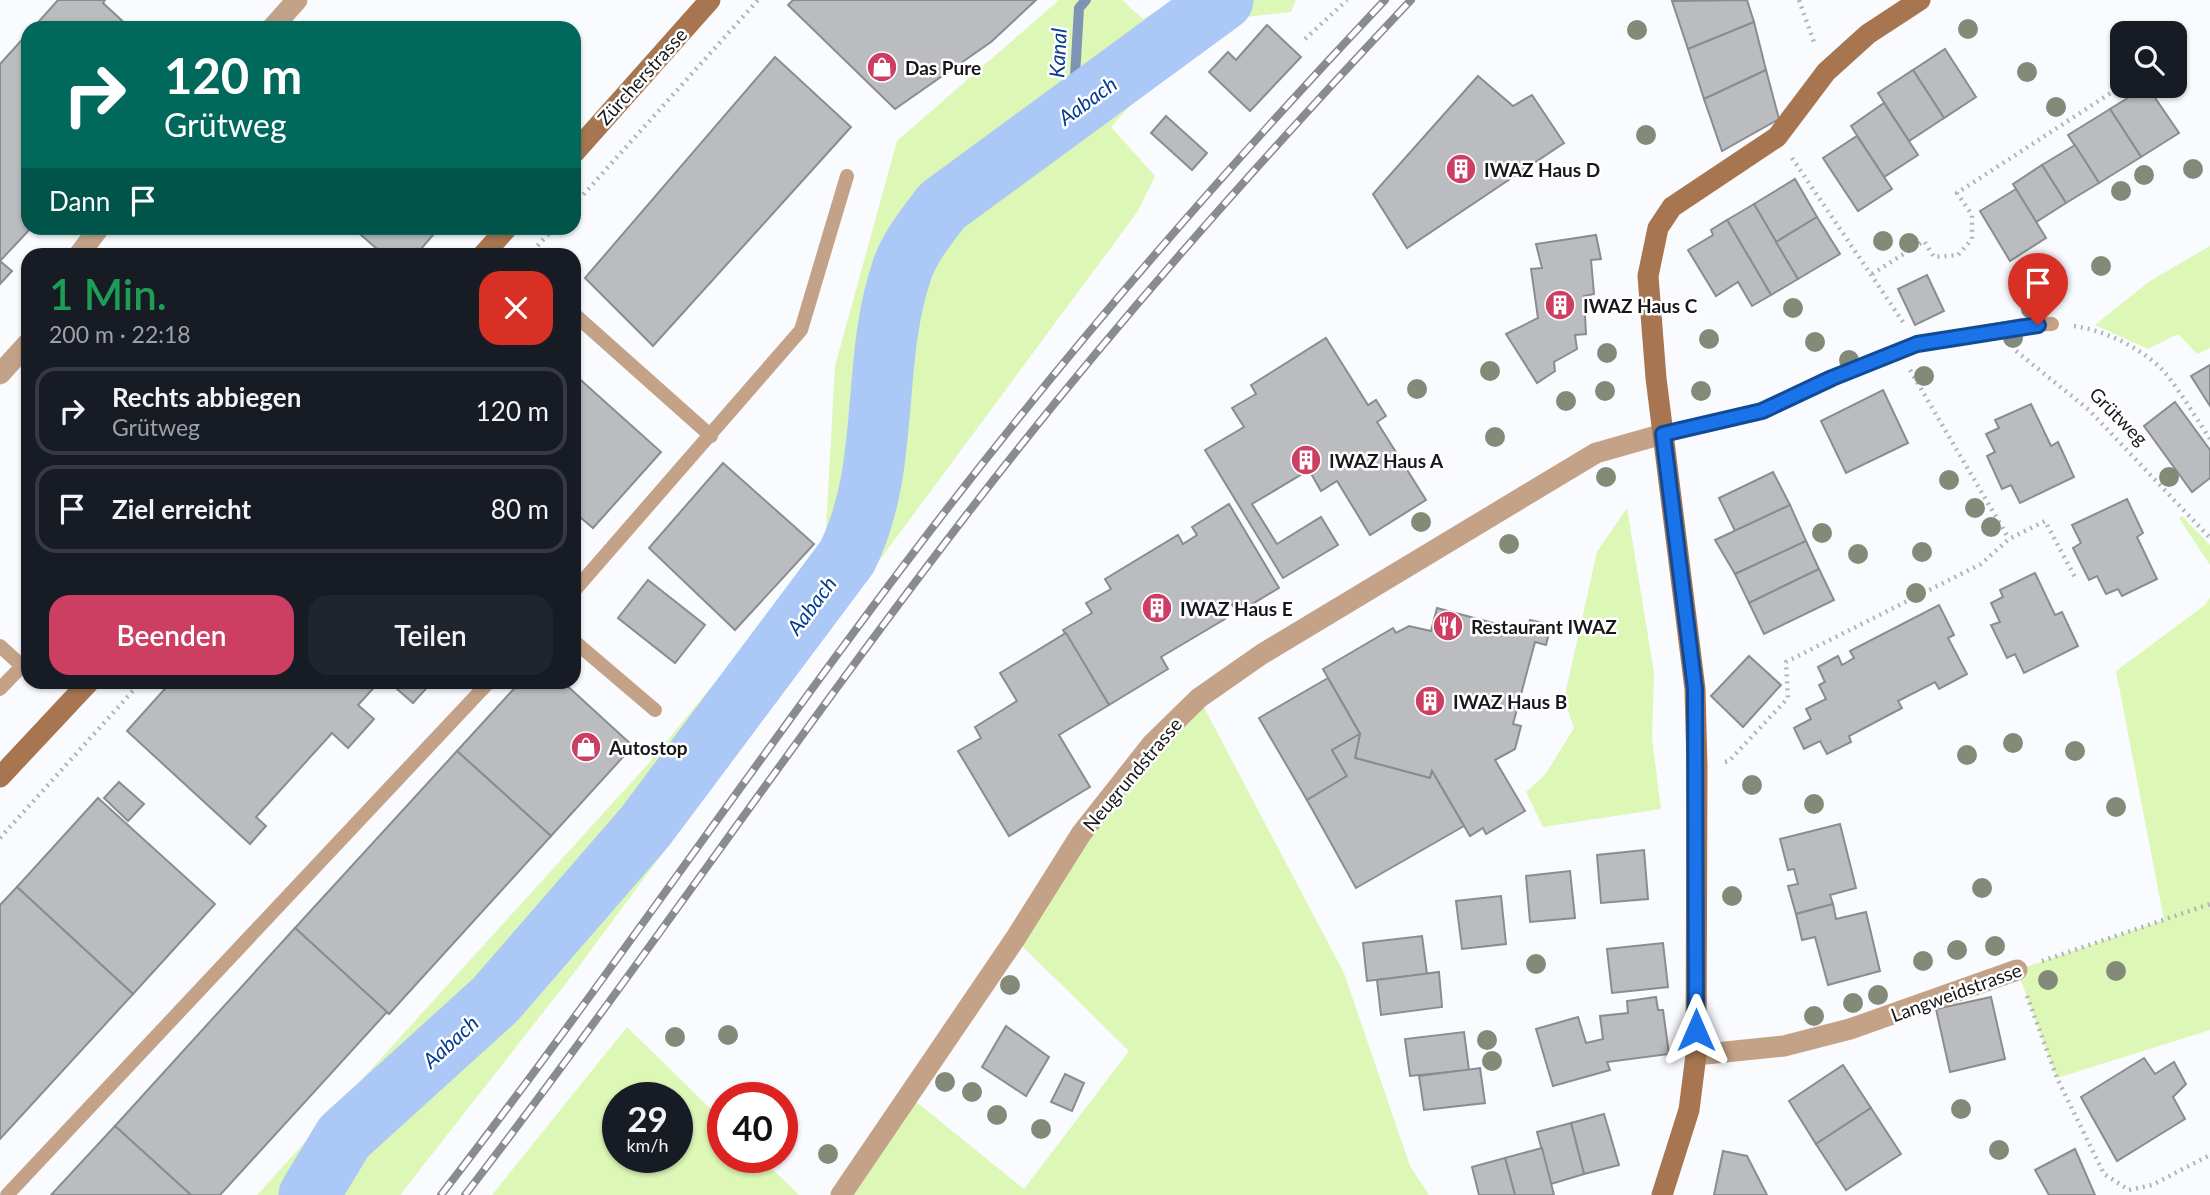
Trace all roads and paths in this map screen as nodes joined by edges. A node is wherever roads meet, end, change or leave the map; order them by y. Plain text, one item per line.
1 (297, 0) edge
2 (710, 0) edge
3 (758, 0) edge
4 (1347, 0) edge
5 (1799, 0) edge
6 (1920, 0) edge
7 (278, 21) edge
8 (1306, 39) dead end
9 (1826, 72) junction
10 (2110, 93) edge
11 (1777, 137) junction
12 (581, 145) edge
13 (847, 176) dead end
14 (581, 197) edge
15 (548, 235) edge
16 (535, 248) edge
17 (1872, 274) junction
18 (581, 320) edge
19 (2052, 324) joint
20 (1991, 330) junction
21 (1917, 344) junction
22 (21, 351) edge
23 (1899, 353) junction
24 (0, 374) edge
25 (1663, 434) junction
26 (711, 436) junction
27 (2210, 439) edge
28 (2009, 538) junction
29 (2210, 538) edge
30 (2076, 579) dead end
31 (581, 584) edge
32 (0, 646) edge
33 (581, 647) edge
34 (21, 665) edge
35 (21, 667) edge
36 (0, 689) edge
37 (82, 689) edge
38 (135, 689) edge
39 (482, 689) edge
40 (655, 710) dead end
41 (1697, 767) junction
42 (0, 777) edge
43 (0, 838) edge
44 (2210, 904) edge
45 (2017, 970) junction
46 (1696, 1055) junction
47 (2210, 1154) edge
48 (7, 1195) edge
49 (841, 1195) edge
50 (1662, 1195) edge

1 - 7 street
2 - 12 street, Zürcherstrasse
3 - 14 path
4 - 8 path
5 - 9 path
6 - 9 street
9 - 11 street
10 - 17 path
11 - 17 path
11 - 25 street
13 - 26 lane
15 - 16 path
17 - 21 path
18 - 26 lane
19 - 20 lane
19 - 27 path
20 - 21 lane
20 - 29 path, Grütweg
21 - 23 lane
22 - 24 street
23 - 25 lane
23 - 28 path
25 - 41 street
25 - 49 street, Neugrundstrasse
26 - 31 lane
28 - 30 path
28 - 41 path
32 - 34 lane
33 - 40 lane
35 - 36 lane
37 - 42 street
38 - 43 path
39 - 48 lane
41 - 46 street
44 - 45 path, Langweidstrasse
45 - 46 street, Langweidstrasse
45 - 47 path
46 - 50 street

